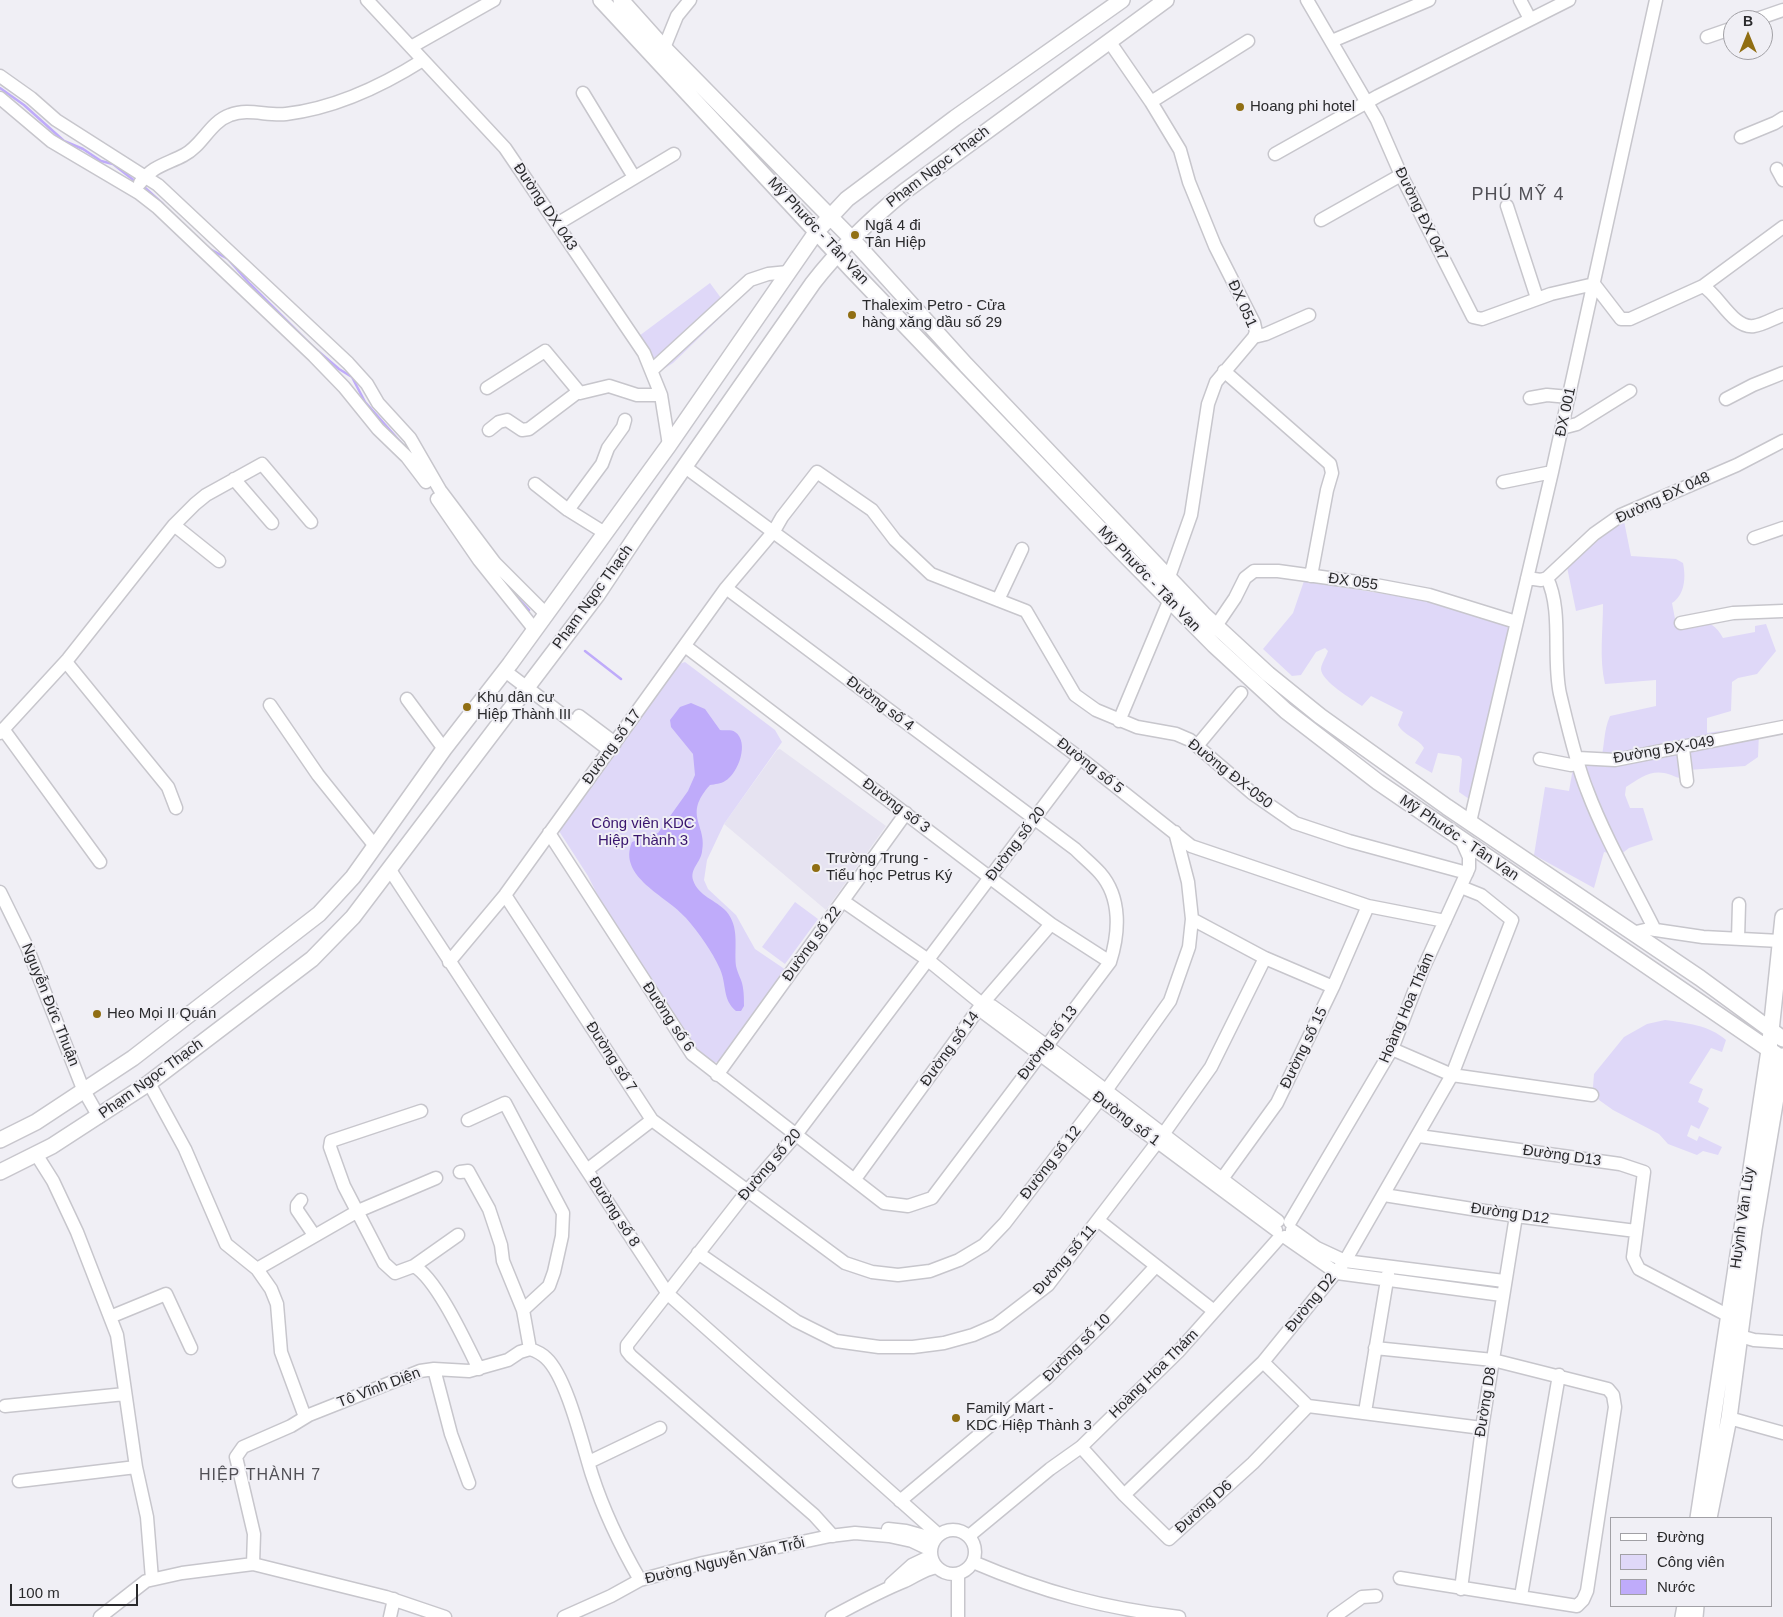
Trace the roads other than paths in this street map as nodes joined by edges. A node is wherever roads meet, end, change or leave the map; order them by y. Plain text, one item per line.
1 (367, 0) edge
2 (494, 0) edge
3 (601, 0) edge
4 (621, 0) edge
5 (690, 0) edge
6 (1122, 0) edge
7 (1166, 0) edge
8 (1307, 0) edge
9 (1430, 0) edge
10 (1520, 0) edge
11 (1569, 0) edge
12 (1656, 0) edge
13 (1530, 19) junction
14 (1723, 31) edge
15 (1707, 37) dead end
16 (1248, 41) dead end
17 (1332, 41) junction
18 (1109, 42) junction
19 (411, 47) junction
20 (664, 48) junction
21 (423, 60) junction
22 (0, 76) edge
23 (583, 93) dead end
24 (0, 98) edge
25 (1151, 102) junction
26 (1367, 102) junction
27 (955, 118) junction
28 (1783, 118) edge
29 (1741, 137) dead end
30 (973, 140) junction
31 (674, 154) dead end
32 (1275, 154) dead end
33 (1401, 175) junction
34 (145, 176) junction
35 (634, 177) junction
36 (135, 191) junction
37 (1507, 206) dead end
38 (829, 218) junction
39 (1321, 220) dead end
40 (557, 224) junction
41 (1783, 227) edge
42 (817, 231) junction
43 (852, 239) junction
44 (837, 254) junction
45 (788, 272) junction
46 (1594, 284) junction
47 (1703, 286) junction
48 (1537, 298) junction
49 (1309, 314) dead end
50 (1783, 315) edge
51 (1254, 337) junction
52 (652, 370) junction
53 (1224, 371) junction
54 (1783, 373) edge
55 (487, 388) dead end
56 (1630, 391) dead end
57 (578, 392) junction
58 (661, 395) junction
59 (1569, 397) junction
60 (1530, 398) dead end
61 (1726, 399) dead end
62 (625, 420) dead end
63 (1562, 428) junction
64 (489, 430) dead end
65 (1783, 441) edge
66 (669, 445) junction
67 (685, 467) junction
68 (816, 472) joint
69 (1552, 472) junction
70 (234, 479) junction
71 (1504, 482) dead end
72 (535, 484) dead end
73 (568, 510) junction
74 (311, 522) dead end
75 (272, 523) dead end
76 (174, 526) junction
77 (1783, 528) edge
78 (774, 531) junction
79 (605, 532) junction
80 (1754, 538) dead end
81 (1022, 548) dead end
82 (219, 561) dead end
83 (1311, 576) junction
84 (1169, 577) junction
85 (1528, 578) junction
86 (1547, 578) junction
87 (726, 588) junction
88 (1170, 599) junction
89 (998, 600) junction
90 (1783, 611) edge
91 (547, 615) junction
92 (1516, 622) junction
93 (1681, 623) dead end
94 (1216, 626) junction
95 (535, 630) junction
96 (685, 646) junction
97 (66, 662) junction
98 (508, 667) junction
99 (530, 684) junction
100 (1241, 693) dead end
101 (407, 698) dead end
102 (270, 705) dead end
103 (1119, 721) junction
104 (1783, 727) edge
105 (1, 732) edge
106 (612, 746) junction
107 (1197, 746) junction
108 (1683, 748) junction
109 (444, 749) junction
110 (1080, 758) junction
111 (1578, 758) junction
112 (1540, 759) dead end
113 (1687, 781) dead end
114 (176, 808) dead end
115 (906, 814) junction
116 (1034, 820) junction
117 (1470, 822) junction
118 (1175, 832) junction
119 (549, 833) junction
120 (1461, 839) junction
121 (375, 846) junction
122 (100, 862) dead end
123 (1498, 865) junction
124 (390, 870) junction
125 (1468, 870) junction
126 (991, 877) junction
127 (1461, 887) junction
128 (0, 892) edge
129 (504, 895) junction
130 (843, 901) junction
131 (1739, 904) dead end
132 (1368, 906) junction
133 (1783, 918) edge
134 (1192, 919) junction
135 (1445, 921) junction
136 (1051, 924) junction
137 (1655, 930) junction
138 (1632, 933) junction
139 (1738, 939) junction
140 (1780, 941) junction
141 (1265, 958) junction
142 (928, 960) junction
143 (450, 962) junction
144 (1110, 962) junction
145 (1333, 987) junction
146 (982, 1004) junction
147 (1777, 1035) edge
148 (1044, 1049) junction
149 (1392, 1049) junction
150 (1769, 1050) junction
151 (1783, 1058) edge
152 (717, 1075) junction
153 (1452, 1075) junction
154 (149, 1083) junction
155 (83, 1089) junction
156 (1103, 1095) junction
157 (1592, 1096) dead end
158 (421, 1110) dead end
159 (100, 1117) junction
160 (468, 1120) dead end
161 (652, 1120) junction
162 (795, 1136) junction
163 (1419, 1136) junction
164 (1160, 1139) junction
165 (0, 1140) edge
166 (36, 1154) junction
167 (587, 1170) junction
168 (0, 1172) edge
169 (460, 1172) dead end
170 (436, 1178) dead end
171 (855, 1179) junction
172 (1222, 1179) junction
173 (748, 1190) junction
174 (1384, 1195) junction
175 (301, 1200) dead end
176 (358, 1211) junction
177 (1516, 1216) junction
178 (1099, 1221) junction
179 (1283, 1230) junction
180 (1636, 1231) junction
181 (458, 1234) dead end
182 (314, 1235) junction
183 (698, 1253) junction
184 (1345, 1261) junction
185 (414, 1266) junction
186 (1156, 1266) junction
187 (257, 1268) junction
188 (1337, 1273) junction
189 (1388, 1274) junction
190 (1504, 1281) junction
191 (1455, 1282) junction
192 (668, 1294) junction
193 (1502, 1295) junction
194 (523, 1310) junction
195 (1214, 1311) junction
196 (1729, 1316) junction
197 (110, 1317) junction
198 (1740, 1336) junction
199 (1783, 1342) edge
200 (191, 1348) dead end
201 (1376, 1348) junction
202 (530, 1349) junction
203 (1493, 1360) junction
204 (1264, 1362) junction
205 (434, 1369) junction
206 (479, 1369) junction
207 (1559, 1375) junction
208 (125, 1394) junction
209 (5, 1406) dead end
210 (1308, 1406) junction
211 (1366, 1412) junction
212 (305, 1417) junction
213 (1729, 1418) junction
214 (660, 1428) dead end
215 (1482, 1428) junction
216 (1783, 1433) edge
217 (1081, 1447) junction
218 (589, 1462) junction
219 (136, 1467) junction
220 (19, 1481) dead end
221 (469, 1483) dead end
222 (1124, 1495) junction
223 (900, 1501) junction
224 (912, 1510) junction
225 (1698, 1517) edge
226 (1709, 1517) edge
227 (897, 1529) junction
228 (863, 1534) junction
229 (833, 1536) junction
230 (969, 1536) junction
231 (906, 1540) junction
232 (935, 1550) junction
233 (974, 1562) junction
234 (253, 1564) junction
235 (912, 1565) junction
236 (958, 1574) junction
237 (1400, 1578) dead end
238 (152, 1579) junction
239 (640, 1580) junction
240 (890, 1586) junction
241 (1461, 1588) junction
242 (1376, 1596) dead end
243 (1521, 1596) junction
244 (394, 1599) junction
245 (102, 1616) edge
246 (390, 1617) edge
247 (445, 1617) edge
248 (566, 1617) edge
249 (832, 1617) edge
250 (958, 1617) edge
251 (1179, 1617) edge
252 (1334, 1617) edge

1 - 19 street, Đường DX 043
2 - 19 street
3 - 42 main road, Mỹ Phước - Tân Vạn
4 - 20 main road, Mỹ Phước - Tân Vạn
5 - 20 street
6 - 27 main road, Phạm Ngọc Thạch
7 - 18 main road, Phạm Ngọc Thạch
8 - 17 street, Đường ĐX 047
9 - 17 street
10 - 13 street
11 - 13 street
12 - 46 street, ĐX 001
13 - 26 street
14 - 15 street
16 - 25 street
17 - 26 street, Đường ĐX 047
18 - 25 street, ĐX 051
18 - 30 main road, Phạm Ngọc Thạch
19 - 21 street, Đường DX 043
20 - 38 main road, Mỹ Phước - Tân Vạn
21 - 34 street
21 - 40 street, Đường DX 043
22 - 34 street
23 - 35 street
24 - 36 street
25 - 51 street, ĐX 051
26 - 32 street
26 - 33 street, Đường ĐX 047
27 - 30 main road
27 - 38 main road, Phạm Ngọc Thạch
28 - 29 street
30 - 43 main road, Phạm Ngọc Thạch
31 - 35 street
33 - 39 street
33 - 48 street, Đường ĐX 047
34 - 36 street
34 - 91 street
35 - 40 street
36 - 95 street
37 - 48 street
38 - 42 main road, Phạm Ngọc Thạch
38 - 43 main road, Mỹ Phước - Tân Vạn
40 - 52 street, Đường DX 043
41 - 47 street
42 - 44 main road, Mỹ Phước - Tân Vạn
42 - 45 main road, Phạm Ngọc Thạch
43 - 44 main road, Phạm Ngọc Thạch
43 - 84 main road, Mỹ Phước - Tân Vạn
44 - 67 main road, Phạm Ngọc Thạch
44 - 88 main road, Mỹ Phước - Tân Vạn
45 - 52 street
45 - 66 main road, Phạm Ngọc Thạch
46 - 47 street
46 - 48 street, Đường ĐX 047
46 - 59 street, ĐX 001
47 - 50 street
49 - 51 street
51 - 53 street, ĐX 051
52 - 58 street, Đường DX 043
53 - 83 street
53 - 84 street, ĐX 051
54 - 61 street
55 - 57 street
56 - 63 street
57 - 58 street
57 - 64 street
58 - 66 street, Đường DX 043
59 - 60 street
59 - 63 street, ĐX 001
62 - 73 street
63 - 69 street, ĐX 001
65 - 86 street, Đường ĐX 048
66 - 79 main road, Phạm Ngọc Thạch
67 - 78 street, Đường số 5
67 - 99 main road, Phạm Ngọc Thạch
68 - 78 street, Đường số 17
68 - 89 street, Đường ĐX-050
69 - 71 street
69 - 85 street, ĐX 001
70 - 74 street
70 - 75 street
70 - 76 street
72 - 73 street
73 - 79 street
76 - 82 street
76 - 97 street
77 - 80 street
78 - 87 street, Đường số 17
78 - 110 street, Đường số 5
79 - 91 main road, Phạm Ngọc Thạch
81 - 89 street
83 - 92 street, ĐX 055
83 - 94 street, ĐX 055
84 - 94 main road, Mỹ Phước - Tân Vạn
85 - 86 street
85 - 92 street, ĐX 001
86 - 111 street
87 - 96 street, Đường số 17
87 - 116 street, Đường số 4
88 - 103 street
88 - 120 main road, Mỹ Phước - Tân Vạn
89 - 103 street, Đường ĐX-050
90 - 93 street
91 - 95 main road, Phạm Ngọc Thạch
92 - 117 street, ĐX 001
94 - 117 main road, Mỹ Phước - Tân Vạn
95 - 98 main road, Phạm Ngọc Thạch
96 - 106 street, Đường số 17
96 - 115 street, Đường số 3
97 - 105 street
97 - 114 street
98 - 99 street
98 - 109 main road, Phạm Ngọc Thạch
99 - 106 street
99 - 124 main road, Phạm Ngọc Thạch
100 - 107 street
101 - 109 street
102 - 121 street
103 - 107 street, Đường ĐX-050
104 - 108 street, Đường ĐX-049
105 - 122 street
106 - 119 street, Đường số 17
107 - 125 street, Đường ĐX-050
108 - 111 street, Đường ĐX-049
108 - 113 street
109 - 121 main road, Phạm Ngọc Thạch
110 - 116 street, Đường số 20
110 - 118 street, Đường số 5
111 - 112 street, Đường ĐX-049
111 - 137 street
115 - 126 street, Đường số 3
115 - 130 street, Đường số 22
116 - 126 street, Đường số 20
116 - 144 street, Đường số 13
117 - 138 main road, Mỹ Phước - Tân Vạn
118 - 132 street, Đường số 5
118 - 134 street, Đường số 12
119 - 129 street, Đường số 17
119 - 152 street, Đường số 6
120 - 123 main road, Mỹ Phước - Tân Vạn
120 - 125 street
121 - 155 main road, Phạm Ngọc Thạch
123 - 125 street
123 - 150 main road, Mỹ Phước - Tân Vạn
124 - 143 street, Đường số 8
124 - 154 main road, Phạm Ngọc Thạch
125 - 127 street, Hoàng Hoa Thám
126 - 136 street, Đường số 3
126 - 142 street, Đường số 20
127 - 135 street, Hoàng Hoa Thám
127 - 153 street, Đường D2
128 - 155 street, Nguyễn Đức Thuận
129 - 143 street, Đường số 17
129 - 161 street, Đường số 7
130 - 142 street, Đường số 1
130 - 152 street, Đường số 22
131 - 139 street
132 - 135 street, Đường số 5
132 - 145 street, Đường số 15
133 - 140 main road, Huỳnh Văn Lũy
134 - 141 street
134 - 156 street, Đường số 12
135 - 149 street, Hoàng Hoa Thám
136 - 144 street, Đường số 3
136 - 146 street, Đường số 14
137 - 138 street
137 - 139 street
138 - 147 main road, Mỹ Phước - Tân Vạn
139 - 140 street
140 - 147 main road, Huỳnh Văn Lũy
141 - 145 street
141 - 164 street, Đường số 11
142 - 146 street, Đường số 1
142 - 162 street, Đường số 20
143 - 167 street, Đường số 8
144 - 148 street, Đường số 13
145 - 172 street, Đường số 15
146 - 148 street, Đường số 1
146 - 171 street, Đường số 14
147 - 150 main road, Huỳnh Văn Lũy
148 - 156 street, Đường số 1
148 - 171 street, Đường số 13
149 - 153 street
149 - 179 street, Hoàng Hoa Thám
150 - 151 main road, Mỹ Phước - Tân Vạn
150 - 196 main road, Huỳnh Văn Lũy
151 - 198 main road, Huỳnh Văn Lũy
152 - 162 street, Đường số 6
153 - 157 street
153 - 163 street, Đường D2
154 - 159 main road, Phạm Ngọc Thạch
154 - 187 street
155 - 159 street, Nguyễn Đức Thuận
155 - 165 main road, Phạm Ngọc Thạch
156 - 164 street, Đường số 1
156 - 173 street, Đường số 12
158 - 176 street
159 - 166 main road, Phạm Ngọc Thạch
160 - 194 street
161 - 167 street
161 - 173 street, Đường số 7
162 - 171 street, Đường số 6
162 - 173 street, Đường số 20
163 - 174 street, Đường D2
163 - 180 street, Đường D13
164 - 172 street, Đường số 1
164 - 178 street, Đường số 11
164 - 179 street, Đường số 1
166 - 168 main road, Phạm Ngọc Thạch
166 - 197 street
167 - 192 street, Đường số 8
169 - 194 street
170 - 176 street
172 - 179 street, Đường số 1
173 - 183 street, Đường số 20
174 - 177 street, Đường D12
174 - 184 street, Đường D2
175 - 182 street
176 - 182 street
176 - 185 street
177 - 180 street, Đường D12
177 - 190 street, Đường D8
178 - 183 street, Đường số 11
178 - 186 street
179 - 184 street
179 - 188 street
179 - 195 street, Hoàng Hoa Thám
180 - 196 street
181 - 185 street
182 - 187 street
183 - 192 street, Đường số 20
184 - 188 street, Đường D2
184 - 189 street
185 - 206 street
186 - 195 street
186 - 223 street, Đường số 10
187 - 212 street
188 - 189 street
188 - 204 street, Đường D2
189 - 191 street
189 - 201 street
190 - 191 street
190 - 193 street, Đường D8
191 - 193 street
192 - 223 street, Đường số 8
192 - 229 street, Đường số 20
193 - 203 street, Đường D8
194 - 202 street
195 - 217 street, Hoàng Hoa Thám
196 - 225 main road, Huỳnh Văn Lũy
197 - 200 street
197 - 208 street
198 - 199 street
198 - 213 main road, Huỳnh Văn Lũy
201 - 203 street
201 - 211 street
202 - 206 street, Tô Vĩnh Diện
202 - 218 street
203 - 207 street
203 - 215 street, Đường D8
204 - 210 street
204 - 222 street, Đường D2
205 - 206 street, Tô Vĩnh Diện
205 - 212 street, Tô Vĩnh Diện
205 - 221 street
207 - 243 street
207 - 243 street
208 - 209 street
208 - 219 street
210 - 211 street
210 - 222 street, Đường D6
211 - 215 street
212 - 234 street, Tô Vĩnh Diện
213 - 216 street
213 - 226 main road, Huỳnh Văn Lũy
214 - 218 street
215 - 241 street, Đường D8
217 - 222 street, Đường D6
217 - 230 street, Hoàng Hoa Thám
218 - 239 street
219 - 220 street
219 - 238 street
223 - 224 street, Đường số 8
224 - 227 street
224 - 232 street, Đường số 8
227 - 228 street, Đường Nguyễn Văn Trỗi
227 - 232 street, Đường Nguyễn Văn Trỗi
228 - 229 street, Đường Nguyễn Văn Trỗi
228 - 231 street, Đường Nguyễn Văn Trỗi
229 - 239 street, Đường Nguyễn Văn Trỗi
230 - 232 street
230 - 233 street
231 - 232 street, Đường Nguyễn Văn Trỗi
231 - 235 street
232 - 235 street
232 - 236 street
232 - 240 street
233 - 236 street
233 - 251 street
234 - 238 street
234 - 244 street
235 - 240 street
236 - 250 street
237 - 241 street
238 - 245 street
239 - 248 street, Đường Nguyễn Văn Trỗi
240 - 249 street
241 - 243 street
242 - 252 street
244 - 246 street
244 - 247 street

